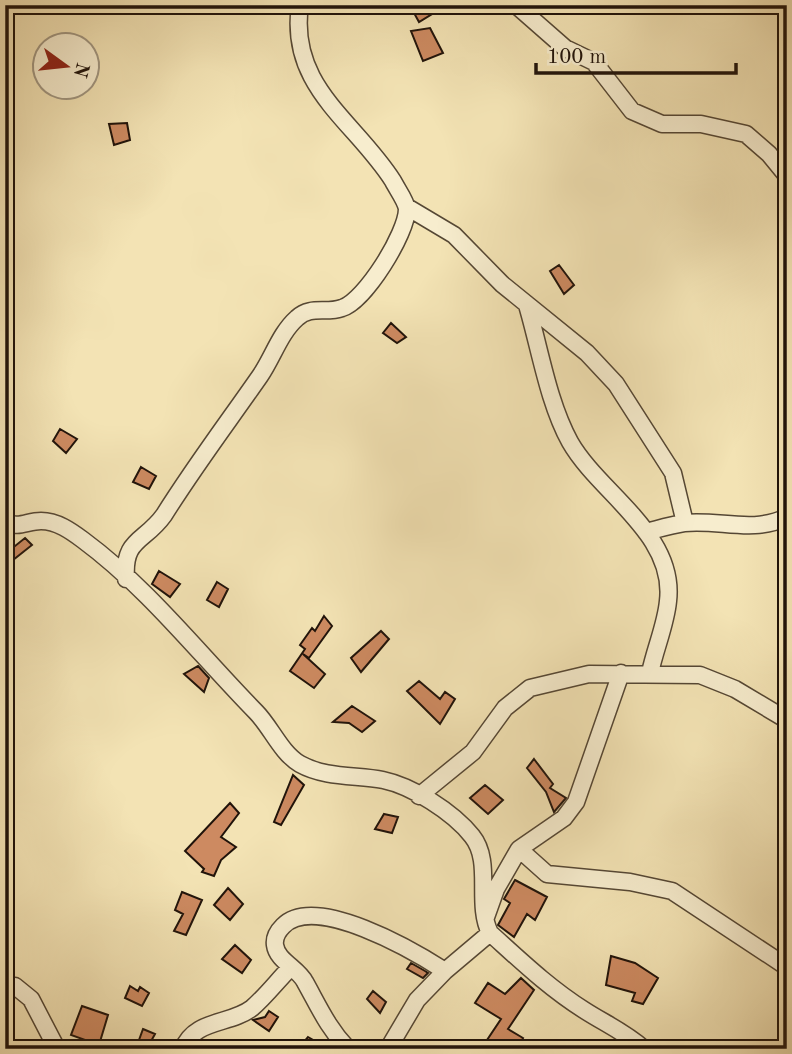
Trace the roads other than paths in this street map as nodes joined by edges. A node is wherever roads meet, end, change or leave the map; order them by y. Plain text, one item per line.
1 (300, 5) edge
2 (516, 5) edge
3 (787, 176) edge
4 (407, 207) junction
5 (527, 305) junction
6 (787, 517) edge
7 (5, 522) edge
8 (685, 523) junction
9 (646, 532) junction
10 (126, 579) junction
11 (621, 673) junction
12 (650, 673) junction
13 (787, 720) edge
14 (419, 796) junction
15 (519, 849) junction
16 (488, 927) junction
17 (291, 967) junction
18 (787, 967) edge
19 (445, 971) junction
20 (5, 987) edge
21 (57, 1049) edge
22 (183, 1049) edge
23 (348, 1049) edge
24 (388, 1049) edge
25 (643, 1049) edge

1 - 4 street
2 - 3 street
4 - 5 street
4 - 10 street
5 - 8 street
5 - 9 street
6 - 8 street
7 - 10 street
8 - 9 street
9 - 12 street
10 - 14 street
11 - 12 street
11 - 14 street
11 - 15 street
12 - 13 street
14 - 16 street
15 - 16 street
15 - 18 street
16 - 19 street
16 - 25 street
17 - 19 street
17 - 22 street
17 - 23 street
19 - 24 street
20 - 21 street

